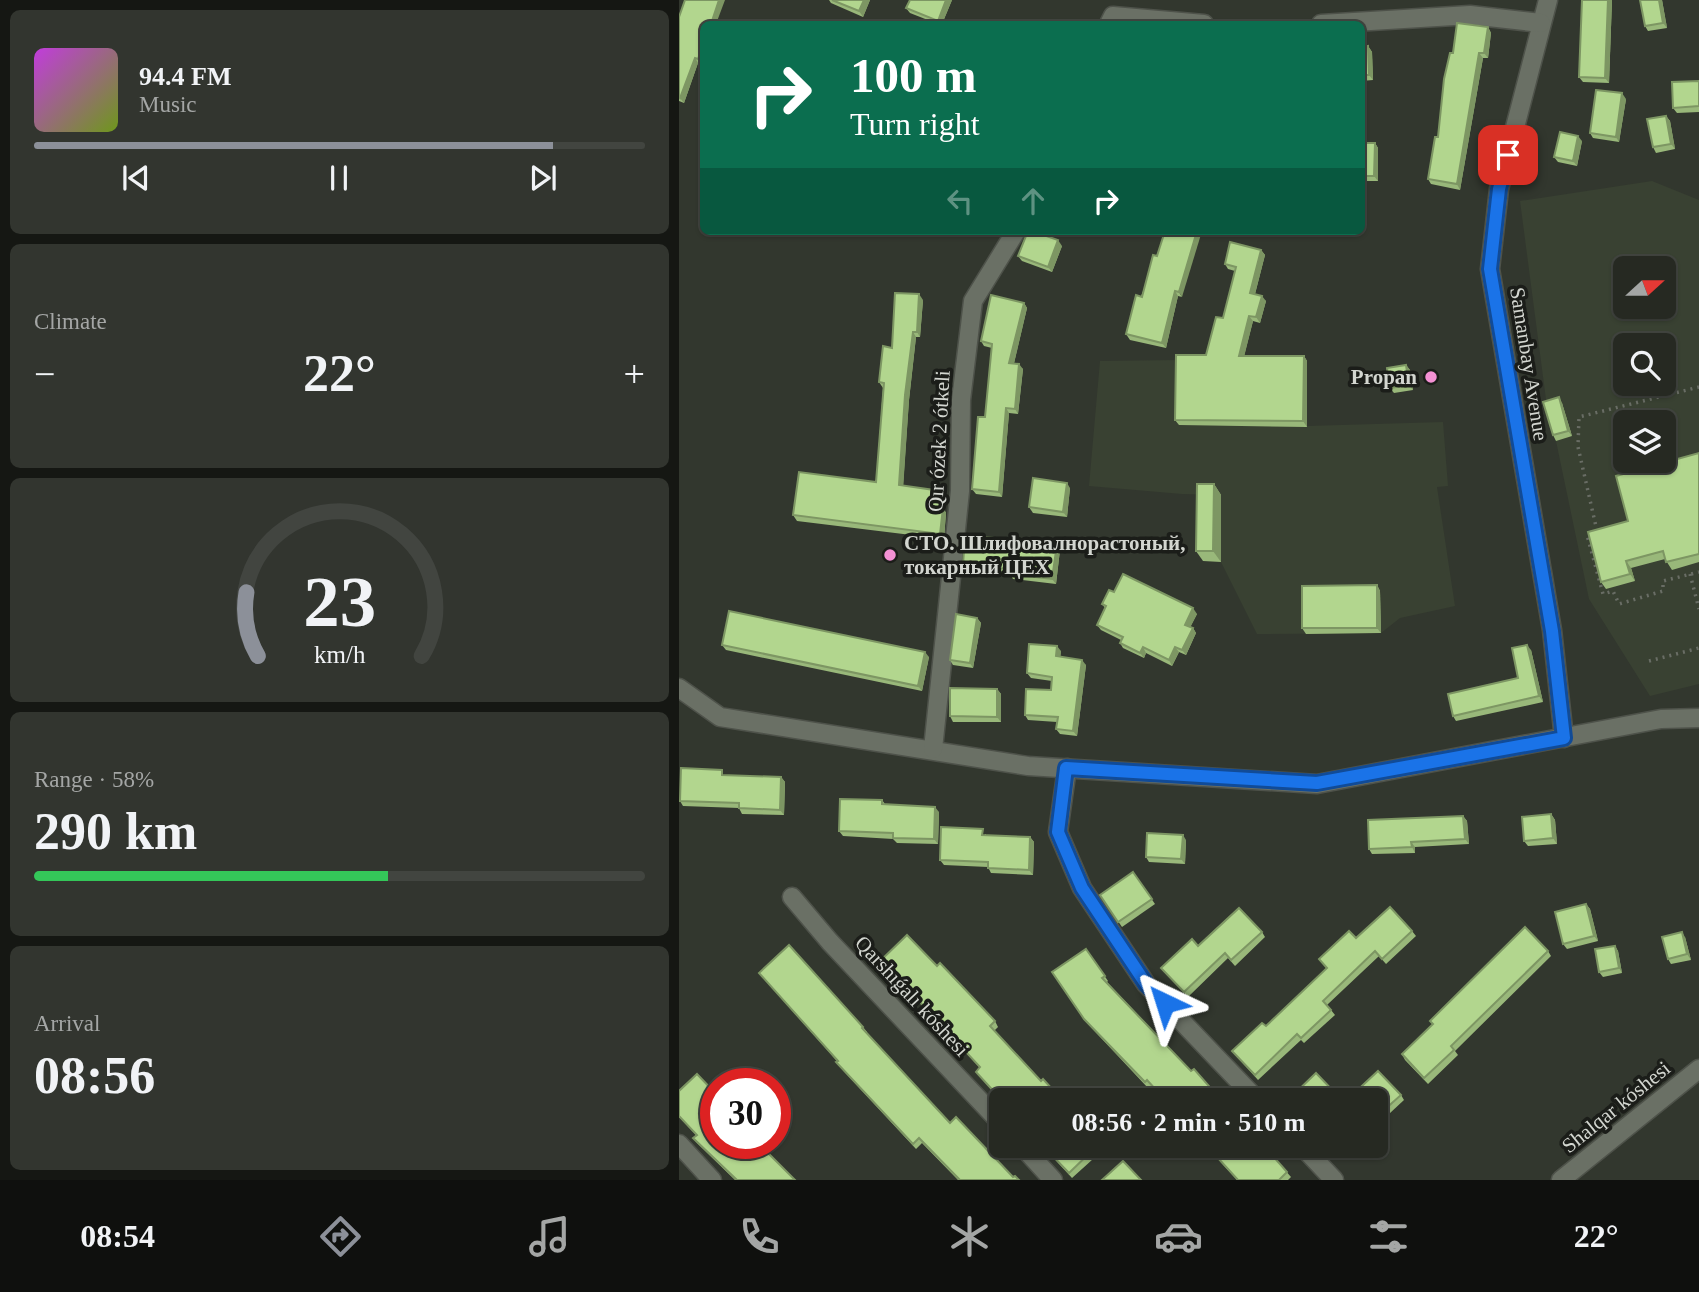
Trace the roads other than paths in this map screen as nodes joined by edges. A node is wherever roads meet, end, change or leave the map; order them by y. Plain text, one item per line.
1 (1548, 0) edge
2 (1111, 20) edge
3 (1134, 21) edge
4 (1365, 21) edge
5 (1541, 23) junction
6 (1014, 235) edge
7 (679, 688) edge
8 (1699, 718) edge
9 (1564, 738) junction
10 (933, 749) junction
11 (1066, 768) junction
12 (793, 897) dead end
13 (1699, 1069) edge
14 (1246, 1088) edge
15 (989, 1110) edge
16 (679, 1144) edge
17 (1033, 1158) edge
18 (1313, 1158) edge
19 (712, 1180) edge
20 (1053, 1180) edge
21 (1334, 1180) edge
22 (1561, 1180) edge

1 - 5 street, Samanbay Avenue
2 - 3 street
4 - 5 street
5 - 9 street, Samanbay Avenue
6 - 10 street, Qır ózek 2 ótkeli
7 - 10 street
8 - 9 street
9 - 11 street
10 - 11 street
11 - 14 street
12 - 15 street, Qarshıǵalı kóshesi
13 - 22 street, Shalqar kóshesi
16 - 19 street
17 - 20 street
18 - 21 street

